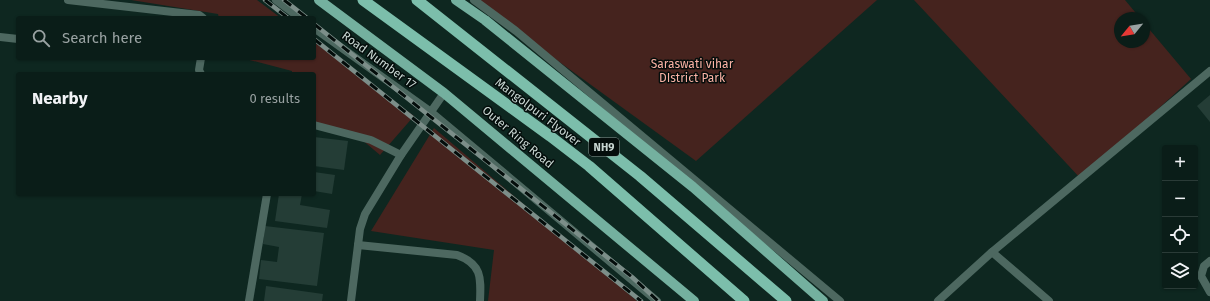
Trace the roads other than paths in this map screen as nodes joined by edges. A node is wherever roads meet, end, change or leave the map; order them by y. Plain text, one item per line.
1 (68, 0) edge
2 (276, 0) edge
3 (319, 0) edge
4 (363, 0) edge
5 (417, 0) edge
6 (456, 0) edge
7 (474, 0) edge
8 (200, 16) edge
9 (297, 16) edge
10 (316, 29) edge
11 (0, 37) edge
12 (16, 40) edge
13 (201, 60) edge
14 (1210, 71) edge
15 (200, 72) edge
16 (444, 93) junction
17 (430, 112) junction
18 (316, 126) edge
19 (401, 155) junction
20 (267, 196) edge
21 (358, 246) junction
22 (992, 252) junction
23 (1210, 262) edge
24 (1210, 292) edge
25 (945, 295) junction
26 (249, 301) edge
27 (351, 301) edge
28 (480, 301) edge
29 (657, 301) edge
30 (694, 301) edge
31 (744, 301) edge
32 (786, 301) edge
33 (823, 301) edge
34 (840, 301) edge
35 (938, 301) edge
36 (952, 301) edge
37 (1049, 301) edge

1 - 8 street
2 - 9 street
3 - 16 main road, Outer Ring Road
4 - 31 highway, Mangolpuri Flyover
5 - 32 highway, Mangolpuri Flyover / NH9
6 - 33 main road
7 - 34 street
10 - 17 street, Road Number 17
11 - 12 street
13 - 15 street
14 - 22 street
16 - 17 street
16 - 30 main road, Outer Ring Road
17 - 19 street
17 - 29 street, Road Number 17
18 - 19 street
19 - 21 street
20 - 26 street
21 - 27 street
21 - 28 street
22 - 25 street
22 - 37 street
23 - 24 street
25 - 35 street
25 - 36 street

